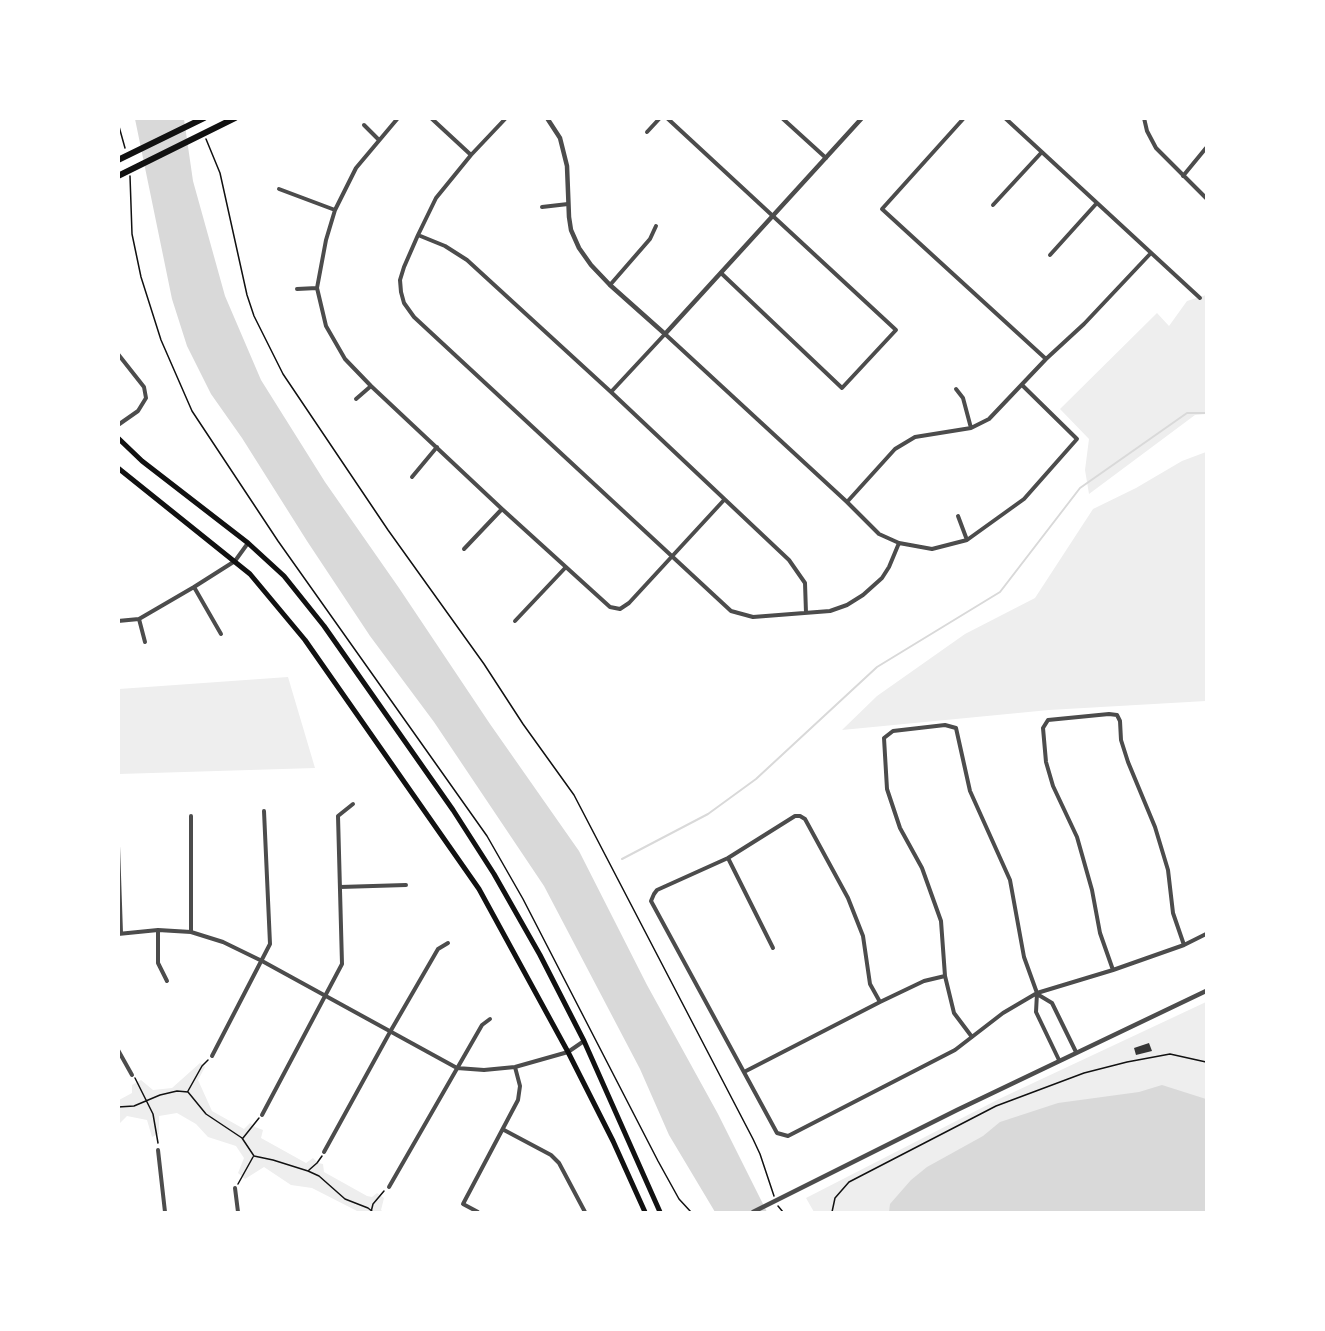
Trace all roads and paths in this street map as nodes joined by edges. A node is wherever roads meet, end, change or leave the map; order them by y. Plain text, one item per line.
1 (204, 118) edge
2 (235, 118) edge
3 (398, 118) edge
4 (431, 118) edge
5 (506, 118) edge
6 (548, 118) edge
7 (660, 118) edge
8 (667, 118) edge
9 (782, 118) edge
10 (862, 118) edge
11 (964, 118) edge
12 (1005, 118) edge
13 (1144, 118) edge
14 (364, 125) dead end
15 (647, 132) dead end
16 (205, 135) dead end
17 (379, 140) junction
18 (1206, 148) edge
19 (1041, 153) junction
20 (471, 155) junction
21 (826, 158) junction
22 (119, 160) edge
23 (121, 175) edge
24 (1183, 176) junction
25 (279, 189) dead end
26 (1206, 198) edge
27 (568, 204) junction
28 (1096, 204) junction
29 (993, 205) dead end
30 (542, 207) dead end
31 (334, 210) junction
32 (130, 213) dead end
33 (773, 216) junction
34 (656, 226) dead end
35 (418, 235) junction
36 (1150, 254) junction
37 (1050, 255) dead end
38 (721, 273) junction
39 (610, 285) junction
40 (317, 288) junction
41 (297, 289) dead end
42 (1200, 298) dead end
43 (665, 334) junction
44 (118, 354) edge
45 (1046, 359) junction
46 (1022, 385) junction
47 (371, 386) junction
48 (956, 389) dead end
49 (611, 392) junction
50 (356, 399) dead end
51 (118, 425) edge
52 (971, 428) junction
53 (118, 438) edge
54 (437, 447) junction
55 (118, 468) edge
56 (412, 477) dead end
57 (724, 500) junction
58 (847, 502) junction
59 (502, 509) junction
60 (958, 516) dead end
61 (967, 540) junction
62 (248, 543) junction
63 (899, 543) junction
64 (464, 549) dead end
65 (671, 556) junction
66 (235, 561) junction
67 (566, 567) junction
68 (194, 587) junction
69 (806, 613) junction
70 (139, 619) junction
71 (118, 621) edge
72 (515, 621) dead end
73 (221, 634) dead end
74 (145, 642) dead end
75 (353, 804) dead end
76 (264, 811) dead end
77 (191, 816) dead end
78 (118, 846) edge
79 (728, 858) junction
80 (406, 885) dead end
81 (340, 887) junction
82 (158, 930) junction
83 (191, 932) junction
84 (120, 934) edge
85 (1206, 934) edge
86 (448, 943) dead end
87 (1184, 945) junction
88 (773, 948) dead end
89 (262, 961) junction
90 (1113, 970) junction
91 (945, 976) junction
92 (167, 981) dead end
93 (1206, 991) edge
94 (1037, 993) junction
95 (326, 997) junction
96 (880, 1002) junction
97 (489, 1019) dead end
98 (390, 1032) junction
99 (972, 1037) junction
100 (584, 1041) junction
101 (118, 1050) edge
102 (568, 1052) junction
103 (1076, 1052) junction
104 (212, 1056) joint
105 (1059, 1060) junction
106 (1206, 1062) edge
107 (515, 1067) junction
108 (457, 1068) junction
109 (744, 1072) junction
110 (132, 1075) joint
111 (188, 1092) junction
112 (147, 1100) junction
113 (118, 1107) edge
114 (262, 1115) joint
115 (504, 1130) junction
116 (243, 1138) junction
117 (158, 1150) joint
118 (324, 1152) joint
119 (254, 1156) junction
120 (308, 1171) junction
121 (389, 1187) joint
122 (235, 1188) joint
123 (165, 1212) edge
124 (238, 1212) edge
125 (372, 1212) edge
126 (478, 1212) edge
127 (585, 1212) edge
128 (645, 1212) edge
129 (660, 1212) edge
130 (691, 1212) edge
131 (753, 1212) edge
132 (783, 1212) edge
133 (832, 1212) edge

1 - 22 main road
2 - 23 main road
3 - 17 street
4 - 20 street
5 - 20 street
6 - 27 street
7 - 15 street
8 - 33 street
9 - 21 street
10 - 21 street
11 - 45 street
12 - 19 street
13 - 24 street
14 - 17 street
16 - 132 path
17 - 31 street
18 - 24 street
19 - 28 street
19 - 29 street
20 - 35 street
21 - 33 street
24 - 26 street
25 - 31 street
27 - 30 street
27 - 39 street
28 - 36 street
28 - 37 street
31 - 40 street
32 - 130 path
33 - 38 street
33 - 38 street
34 - 39 street
35 - 49 street
35 - 65 street
36 - 42 street
36 - 45 street
38 - 43 street
39 - 43 street
40 - 41 street
40 - 47 street
43 - 49 street
43 - 58 street
44 - 51 street
45 - 46 street
46 - 52 street
46 - 61 street
47 - 50 street
47 - 54 street
48 - 52 street
49 - 57 street
52 - 58 street
53 - 62 main road
54 - 56 street
54 - 59 street
55 - 66 main road
57 - 65 street
57 - 69 street
58 - 63 street
59 - 64 street
59 - 67 street
60 - 61 street
61 - 63 street
62 - 66 street
62 - 100 main road
63 - 69 street
65 - 67 street
65 - 69 street
66 - 68 street
66 - 102 main road
67 - 72 street
68 - 70 street
68 - 73 street
70 - 71 street
70 - 74 street
75 - 81 street
76 - 89 street
77 - 83 street
78 - 84 street
79 - 88 street
79 - 96 street
79 - 109 street
80 - 81 street
81 - 95 street
82 - 83 street
82 - 84 street
82 - 92 street
83 - 89 street
85 - 87 street
86 - 98 street
87 - 90 street
87 - 90 street
89 - 95 street
89 - 104 street
90 - 94 street
91 - 94 street
91 - 96 street
91 - 99 street
93 - 103 street
94 - 99 street
94 - 103 street
94 - 105 street
95 - 98 street
95 - 114 street
96 - 109 street
97 - 108 street
98 - 108 street
98 - 118 street
99 - 109 street
100 - 102 street
100 - 129 main road
101 - 110 street
102 - 107 street
102 - 128 main road
103 - 105 street
104 - 111 path
105 - 131 street
106 - 133 path
107 - 108 street
107 - 115 street
108 - 121 street
110 - 112 path
111 - 112 path
111 - 116 path
112 - 113 path
112 - 117 path
114 - 116 path
115 - 126 street
115 - 127 street
116 - 119 path
117 - 123 street
118 - 120 path
119 - 120 path
119 - 122 path
120 - 125 path
121 - 125 path
122 - 124 street

